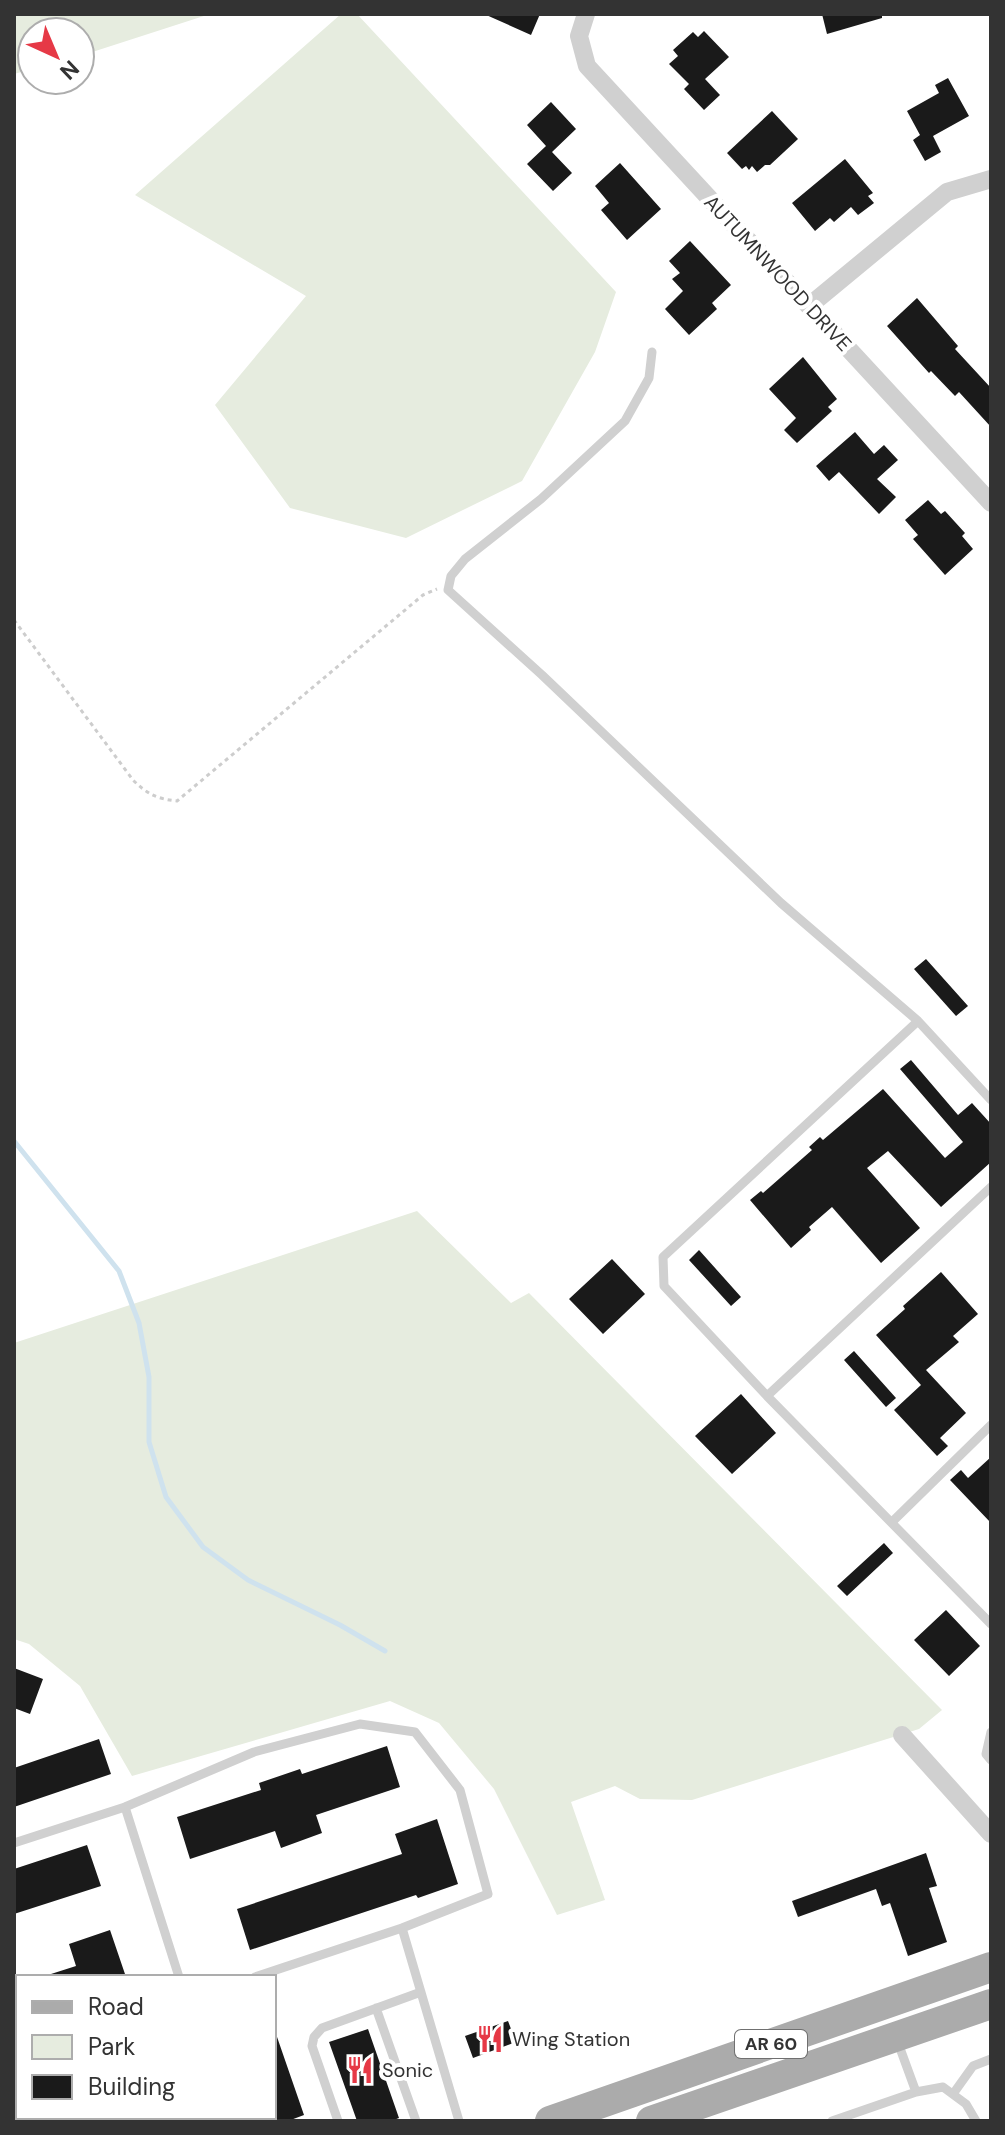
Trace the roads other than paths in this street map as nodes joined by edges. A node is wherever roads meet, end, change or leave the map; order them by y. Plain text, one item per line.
1 (586, 14) edge
2 (991, 179) edge
3 (809, 306) junction
4 (652, 352) dead end
5 (991, 503) edge
6 (918, 1021) junction
7 (991, 1100) edge
8 (991, 1187) edge
9 (767, 1396) junction
10 (991, 1425) edge
11 (892, 1522) junction
12 (991, 1624) edge
13 (991, 1732) edge
14 (902, 1735) dead end
15 (991, 1760) edge
16 (125, 1807) junction
17 (991, 1834) edge
18 (14, 1843) edge
19 (402, 1928) junction
20 (991, 1967) edge
21 (178, 1975) edge
22 (261, 1975) edge
23 (421, 1992) junction
24 (991, 2004) edge
25 (376, 2008) junction
26 (896, 2037) junction
27 (991, 2059) edge
28 (916, 2092) junction
29 (953, 2094) junction
30 (338, 2121) edge
31 (416, 2121) edge
32 (459, 2121) edge
33 (550, 2121) edge
34 (651, 2121) edge
35 (832, 2121) edge
36 (976, 2121) edge

1 - 3 street, AUTUMNWOOD DRIVE
2 - 3 street
3 - 5 street, AUTUMNWOOD DRIVE
4 - 6 lane
6 - 7 lane
6 - 9 lane
8 - 9 lane
9 - 11 lane
10 - 11 lane
11 - 12 lane
13 - 15 lane
14 - 17 street
16 - 18 lane
16 - 19 lane
16 - 21 lane
19 - 22 lane
19 - 23 lane
20 - 33 main road, AR 60
23 - 25 lane
23 - 32 lane
24 - 26 main road, AR 60
25 - 30 lane
25 - 31 lane
26 - 28 lane
26 - 34 main road, AR 60
27 - 29 lane
28 - 29 lane
28 - 35 lane
29 - 36 lane

